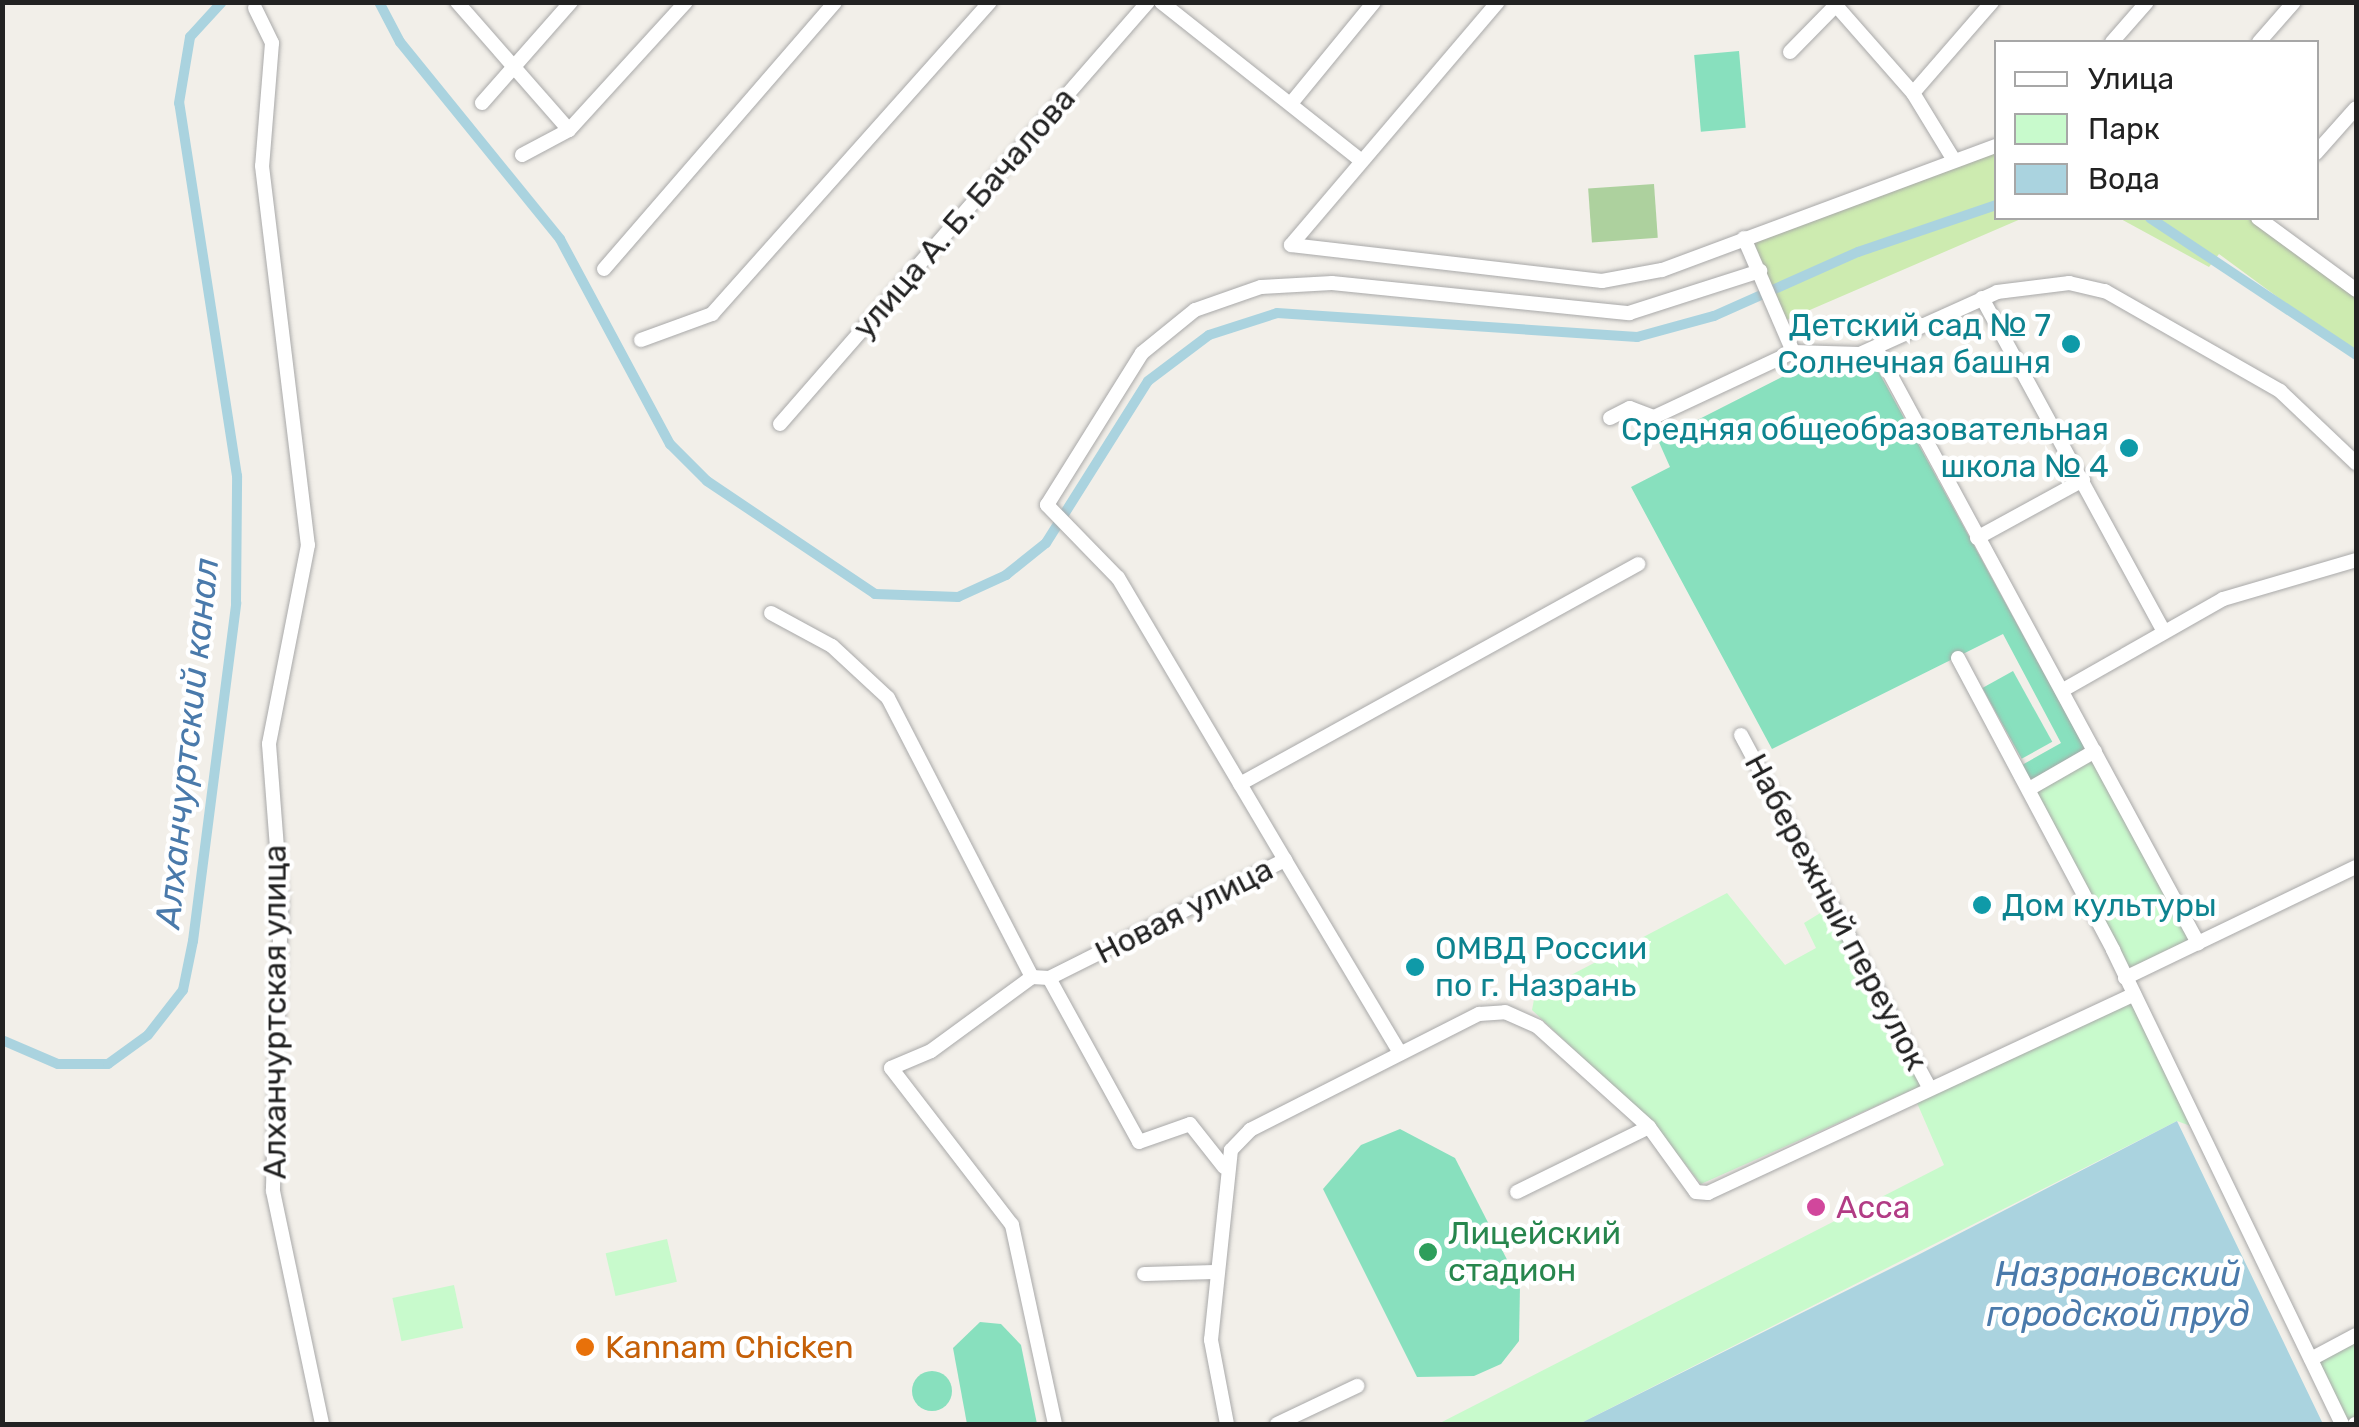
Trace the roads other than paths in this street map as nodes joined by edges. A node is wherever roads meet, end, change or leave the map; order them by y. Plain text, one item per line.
1 (457, 2) edge
2 (572, 2) edge
3 (686, 2) edge
4 (834, 2) edge
5 (1148, 2) edge
6 (1161, 2) edge
7 (1374, 2) edge
8 (1498, 2) edge
9 (1992, 2) edge
10 (2147, 2) edge
11 (2294, 2) edge
12 (987, 4) edge
13 (1836, 4) edge
14 (255, 8) dead end
15 (2114, 40) edge
16 (2261, 40) edge
17 (1790, 52) dead end
18 (512, 69) junction
19 (1913, 93) junction
20 (1293, 102) junction
21 (482, 104) dead end
22 (2356, 108) edge
23 (570, 130) junction
24 (1994, 146) edge
25 (2319, 150) edge
26 (522, 155) dead end
27 (1952, 157) junction
28 (1360, 160) junction
29 (2262, 220) edge
30 (1744, 238) junction
31 (604, 268) dead end
32 (1763, 277) junction
33 (2356, 288) edge
34 (1982, 298) junction
35 (641, 340) dead end
36 (1876, 348) junction
37 (1793, 352) junction
38 (1610, 418) dead end
39 (780, 424) dead end
40 (2356, 463) edge
41 (2083, 480) junction
42 (1977, 538) junction
43 (2356, 560) edge
44 (1638, 564) dead end
45 (771, 613) dead end
46 (2164, 632) junction
47 (1958, 658) dead end
48 (2064, 690) junction
49 (1741, 736) dead end
50 (2095, 751) junction
51 (1240, 784) junction
52 (2029, 789) junction
53 (1285, 860) junction
54 (2356, 867) edge
55 (2198, 943) junction
56 (1032, 977) junction
57 (1049, 978) junction
58 (2126, 978) junction
59 (2134, 994) junction
60 (1400, 1053) junction
61 (1930, 1089) junction
62 (1648, 1127) junction
63 (1224, 1167) junction
64 (1517, 1192) dead end
65 (1216, 1272) junction
66 (1144, 1274) dead end
67 (2356, 1335) edge
68 (2311, 1358) junction
69 (1358, 1386) dead end
70 (322, 1424) edge
71 (1055, 1424) edge
72 (1227, 1424) edge
73 (1276, 1424) edge
74 (2342, 1424) edge

1 - 18 street
2 - 18 street
3 - 23 street
4 - 31 street
5 - 39 street, улица А. Б. Бачалова
6 - 20 street
7 - 20 street
8 - 28 street
9 - 19 street
10 - 15 street
11 - 16 street
12 - 35 street
13 - 17 street
13 - 19 street
14 - 70 street, Алханчуртская улица
18 - 21 street
18 - 23 street
19 - 27 street
20 - 28 street
22 - 25 street
23 - 26 street
24 - 27 street
27 - 30 street
28 - 30 street
29 - 33 street
30 - 32 street
32 - 37 street
32 - 51 street
34 - 36 street
34 - 40 street
34 - 41 street
36 - 37 street
36 - 42 street
37 - 38 street
41 - 42 street
41 - 46 street
42 - 48 street
43 - 46 street
44 - 51 street
45 - 56 street
46 - 48 street
47 - 52 street
48 - 50 street
49 - 61 street, Набережный переулок
50 - 52 street
50 - 55 street
51 - 53 street
52 - 58 street
53 - 57 street, Новая улица
53 - 60 street, Новая улица
54 - 55 street
55 - 58 street
56 - 57 street, Новая улица
56 - 71 street
57 - 63 street
58 - 59 street
59 - 61 street
59 - 68 street
60 - 62 street
60 - 63 street
61 - 62 street
62 - 64 street
63 - 65 street
65 - 66 street
65 - 72 street
67 - 68 street
68 - 74 street
69 - 73 street

